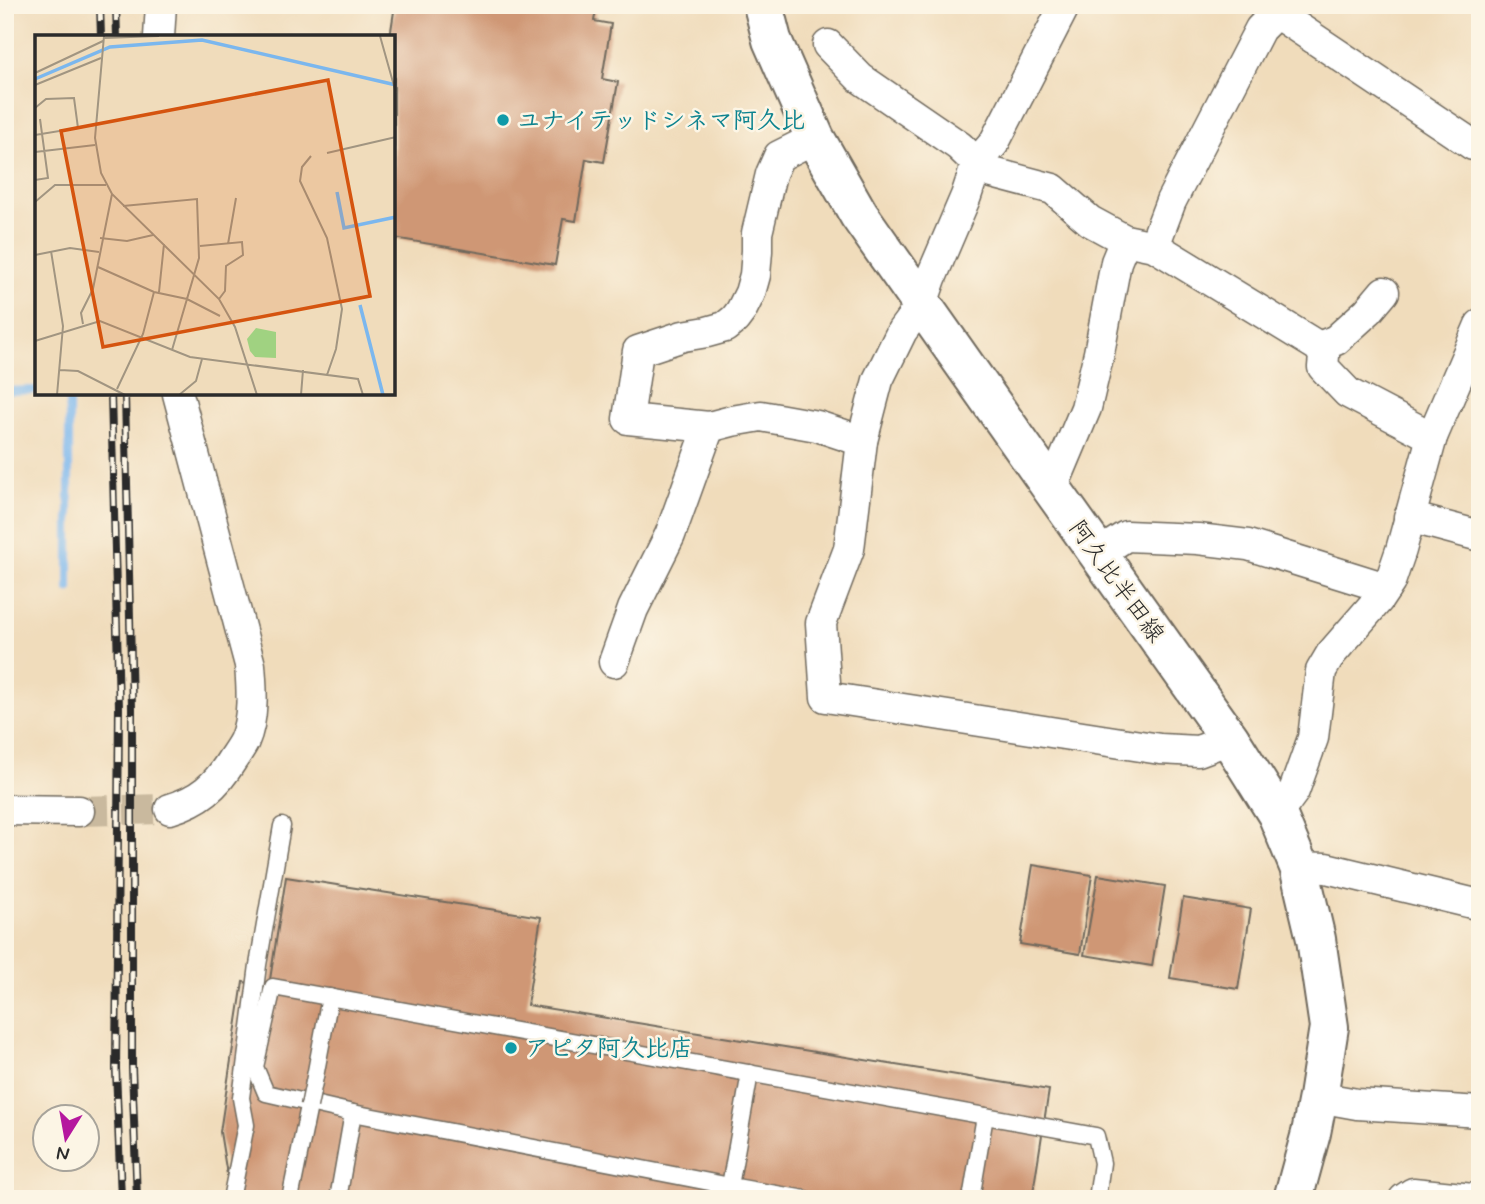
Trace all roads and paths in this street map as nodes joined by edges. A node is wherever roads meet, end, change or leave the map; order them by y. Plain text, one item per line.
1 (161, 5) edge
2 (763, 5) edge
3 (1065, 5) edge
4 (1275, 8) edge
5 (159, 35) edge
6 (828, 45) dead end
7 (815, 138) junction
8 (1480, 146) edge
9 (976, 163) junction
10 (1125, 240) junction
11 (1154, 246) junction
12 (1384, 292) dead end
13 (922, 304) junction
14 (1478, 332) edge
15 (1320, 347) junction
16 (179, 396) edge
17 (709, 427) junction
18 (1432, 437) junction
19 (862, 442) junction
20 (1052, 489) junction
21 (1409, 517) junction
22 (1480, 536) edge
23 (1098, 554) junction
24 (1386, 588) junction
25 (614, 662) dead end
26 (1230, 738) junction
27 (170, 808) tunnel mouth
28 (5, 810) edge
29 (79, 811) tunnel mouth
30 (1277, 814) junction
31 (282, 826) dead end
32 (1299, 867) junction
33 (1480, 905) edge
34 (330, 997) junction
35 (750, 1073) junction
36 (1318, 1097) junction
37 (1480, 1112) edge
38 (353, 1113) junction
39 (985, 1116) junction
40 (728, 1192) edge
41 (231, 1199) edge
42 (290, 1199) edge
43 (338, 1199) edge
44 (805, 1199) edge
45 (971, 1199) edge
46 (1097, 1199) edge
47 (1293, 1199) edge
48 (1404, 1199) edge
49 (1473, 1199) edge

1 - 5 street
2 - 7 main road, 阿久比半田線
3 - 9 street
4 - 8 street
4 - 11 street
6 - 9 street
7 - 13 main road, 阿久比半田線
7 - 17 street
9 - 10 street
9 - 13 street
10 - 11 street
10 - 20 street
11 - 15 street
12 - 15 street
13 - 19 street
13 - 20 main road, 阿久比半田線
14 - 18 street
15 - 18 street
16 - 27 street
17 - 19 street
17 - 25 street
18 - 21 street
19 - 26 street
20 - 23 main road, 阿久比半田線
21 - 22 street
21 - 24 street
23 - 24 street
23 - 26 main road, 阿久比半田線
24 - 30 street
26 - 30 main road, 阿久比半田線
28 - 29 street
30 - 32 main road, 阿久比半田線
31 - 41 lane
32 - 33 street
32 - 36 main road, 阿久比半田線
34 - 35 lane
34 - 38 lane
34 - 42 lane, bridge
35 - 39 lane
35 - 40 lane
36 - 37 street
36 - 47 main road, 阿久比半田線
38 - 40 lane
38 - 43 lane
39 - 45 lane
39 - 46 lane
40 - 44 lane
48 - 49 street

